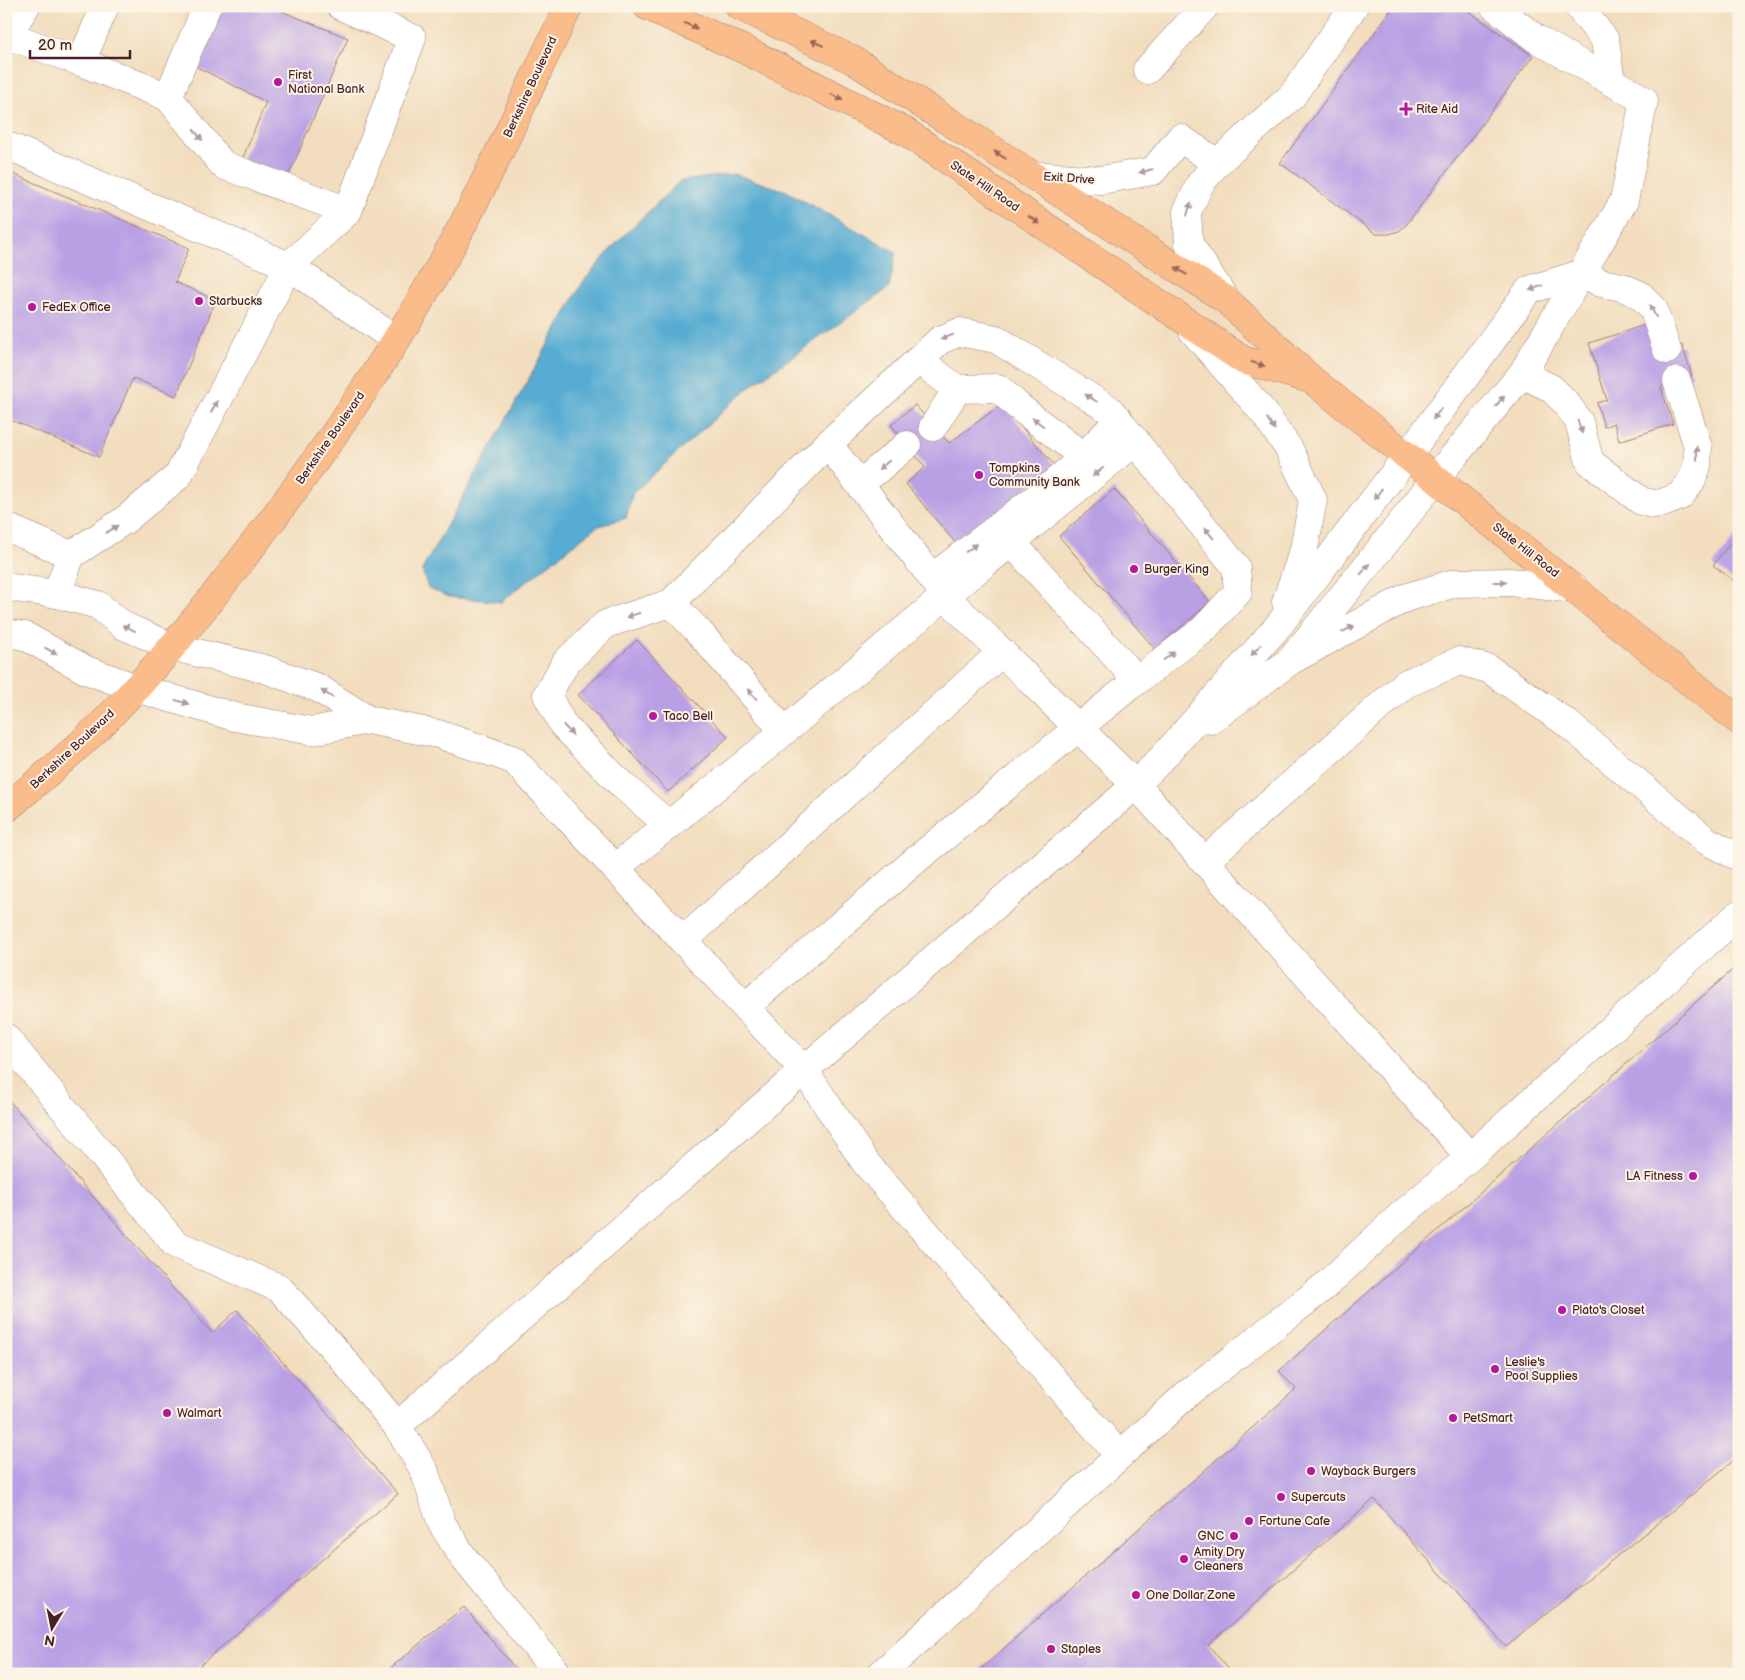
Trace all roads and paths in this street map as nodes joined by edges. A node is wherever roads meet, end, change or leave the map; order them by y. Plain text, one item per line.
1 (8, 6) edge
2 (26, 6) edge
3 (105, 6) edge
4 (207, 6) edge
5 (341, 6) edge
6 (569, 6) edge
7 (646, 6) edge
8 (738, 6) edge
9 (1205, 6) edge
10 (1354, 6) edge
11 (1494, 6) edge
12 (1578, 6) edge
13 (7, 36) edge
14 (82, 62) junction
15 (1147, 70) dead end
16 (1611, 82) junction
17 (168, 97) junction
18 (6, 145) edge
19 (1217, 163) junction
20 (1032, 175) junction
21 (348, 211) junction
22 (289, 266) junction
23 (1583, 273) junction
24 (1224, 299) junction
25 (1184, 320) junction
26 (396, 340) junction
27 (1667, 350) dead end
28 (919, 360) junction
29 (1522, 374) junction
30 (1312, 380) junction
31 (1678, 381) dead end
32 (957, 388) junction
33 (1119, 420) junction
34 (934, 427) dead end
35 (1136, 442) junction
36 (828, 444) junction
37 (907, 445) dead end
38 (1407, 456) junction
39 (1078, 462) junction
40 (1435, 478) junction
41 (860, 484) junction
42 (6, 528) edge
43 (1011, 542) junction
44 (71, 555) junction
45 (6, 586) edge
46 (939, 586) junction
47 (1575, 589) junction
48 (57, 594) junction
49 (671, 603) junction
50 (1279, 625) junction
51 (6, 633) edge
52 (173, 647) junction
53 (1002, 652) junction
54 (1290, 661) junction
55 (1131, 685) junction
56 (136, 688) junction
57 (368, 720) junction
58 (1739, 721) edge
59 (1079, 728) junction
60 (784, 731) junction
61 (1166, 754) junction
62 (1136, 785) junction
63 (6, 810) edge
64 (669, 825) junction
65 (1739, 857) edge
66 (1205, 861) junction
67 (615, 868) junction
68 (1739, 914) edge
69 (683, 941) junction
70 (745, 1007) junction
71 (6, 1038) edge
72 (804, 1070) junction
73 (1470, 1157) junction
74 (397, 1426) junction
75 (1119, 1455) junction
76 (558, 1674) edge
77 (881, 1674) edge

1 - 13 lane
2 - 13 lane
3 - 14 lane
4 - 17 lane
5 - 21 lane
6 - 26 main road, Berkshire Boulevard
7 -> 25 main road, State Hill Road
20 -> 8 main road, State Hill Road
9 - 15 lane
10 - 19 lane
11 - 16 lane
12 - 16 lane
13 - 14 lane
14 - 17 lane
16 - 23 lane
17 -> 21 lane
18 - 22 lane
19 -> 20 lane, Exit Drive
24 -> 19 lane
24 -> 20 main road, State Hill Road
21 - 22 lane
22 - 26 lane
44 -> 22 lane
27 -> 23 lane
23 - 29 lane
23 -> 38 lane
24 - 30 main road, State Hill Road
25 -> 30 main road, State Hill Road
25 -> 50 lane
26 - 52 main road, Berkshire Boulevard
28 - 32 lane
33 -> 28 lane
28 - 36 lane
29 -> 31 lane
40 -> 29 lane
30 - 38 main road, State Hill Road
32 - 34 lane
39 -> 32 lane
33 - 35 lane
33 - 39 lane
35 -> 43 lane
55 -> 35 lane
36 - 41 lane
36 - 49 lane
37 -> 41 lane
38 - 40 main road, State Hill Road
38 -> 50 lane
46 -> 39 lane
40 - 47 main road, State Hill Road
54 -> 40 lane
41 - 46 lane
42 - 44 lane
43 - 46 lane
43 - 55 lane
44 - 48 lane
45 - 48 lane
46 - 53 lane
46 - 60 lane
54 -> 47 lane
47 - 58 main road, State Hill Road
52 -> 48 lane
60 -> 49 lane
49 -> 64 lane
50 -> 61 lane
51 -> 56 lane
52 - 56 main road, Berkshire Boulevard
57 -> 52 lane
53 - 59 lane
53 - 69 lane
54 - 61 lane
55 - 59 lane
56 -> 57 lane
56 - 63 main road, Berkshire Boulevard
57 - 67 lane
59 - 62 lane
59 - 70 lane
60 - 64 lane
61 - 62 lane
62 - 66 lane
62 - 72 lane
64 - 67 lane
65 - 66 lane
66 - 73 lane
67 - 69 lane
68 - 73 lane
69 - 70 lane
70 - 72 lane
71 - 74 lane
72 - 74 lane
72 - 75 lane
73 - 75 lane
74 - 76 lane
75 - 77 lane

